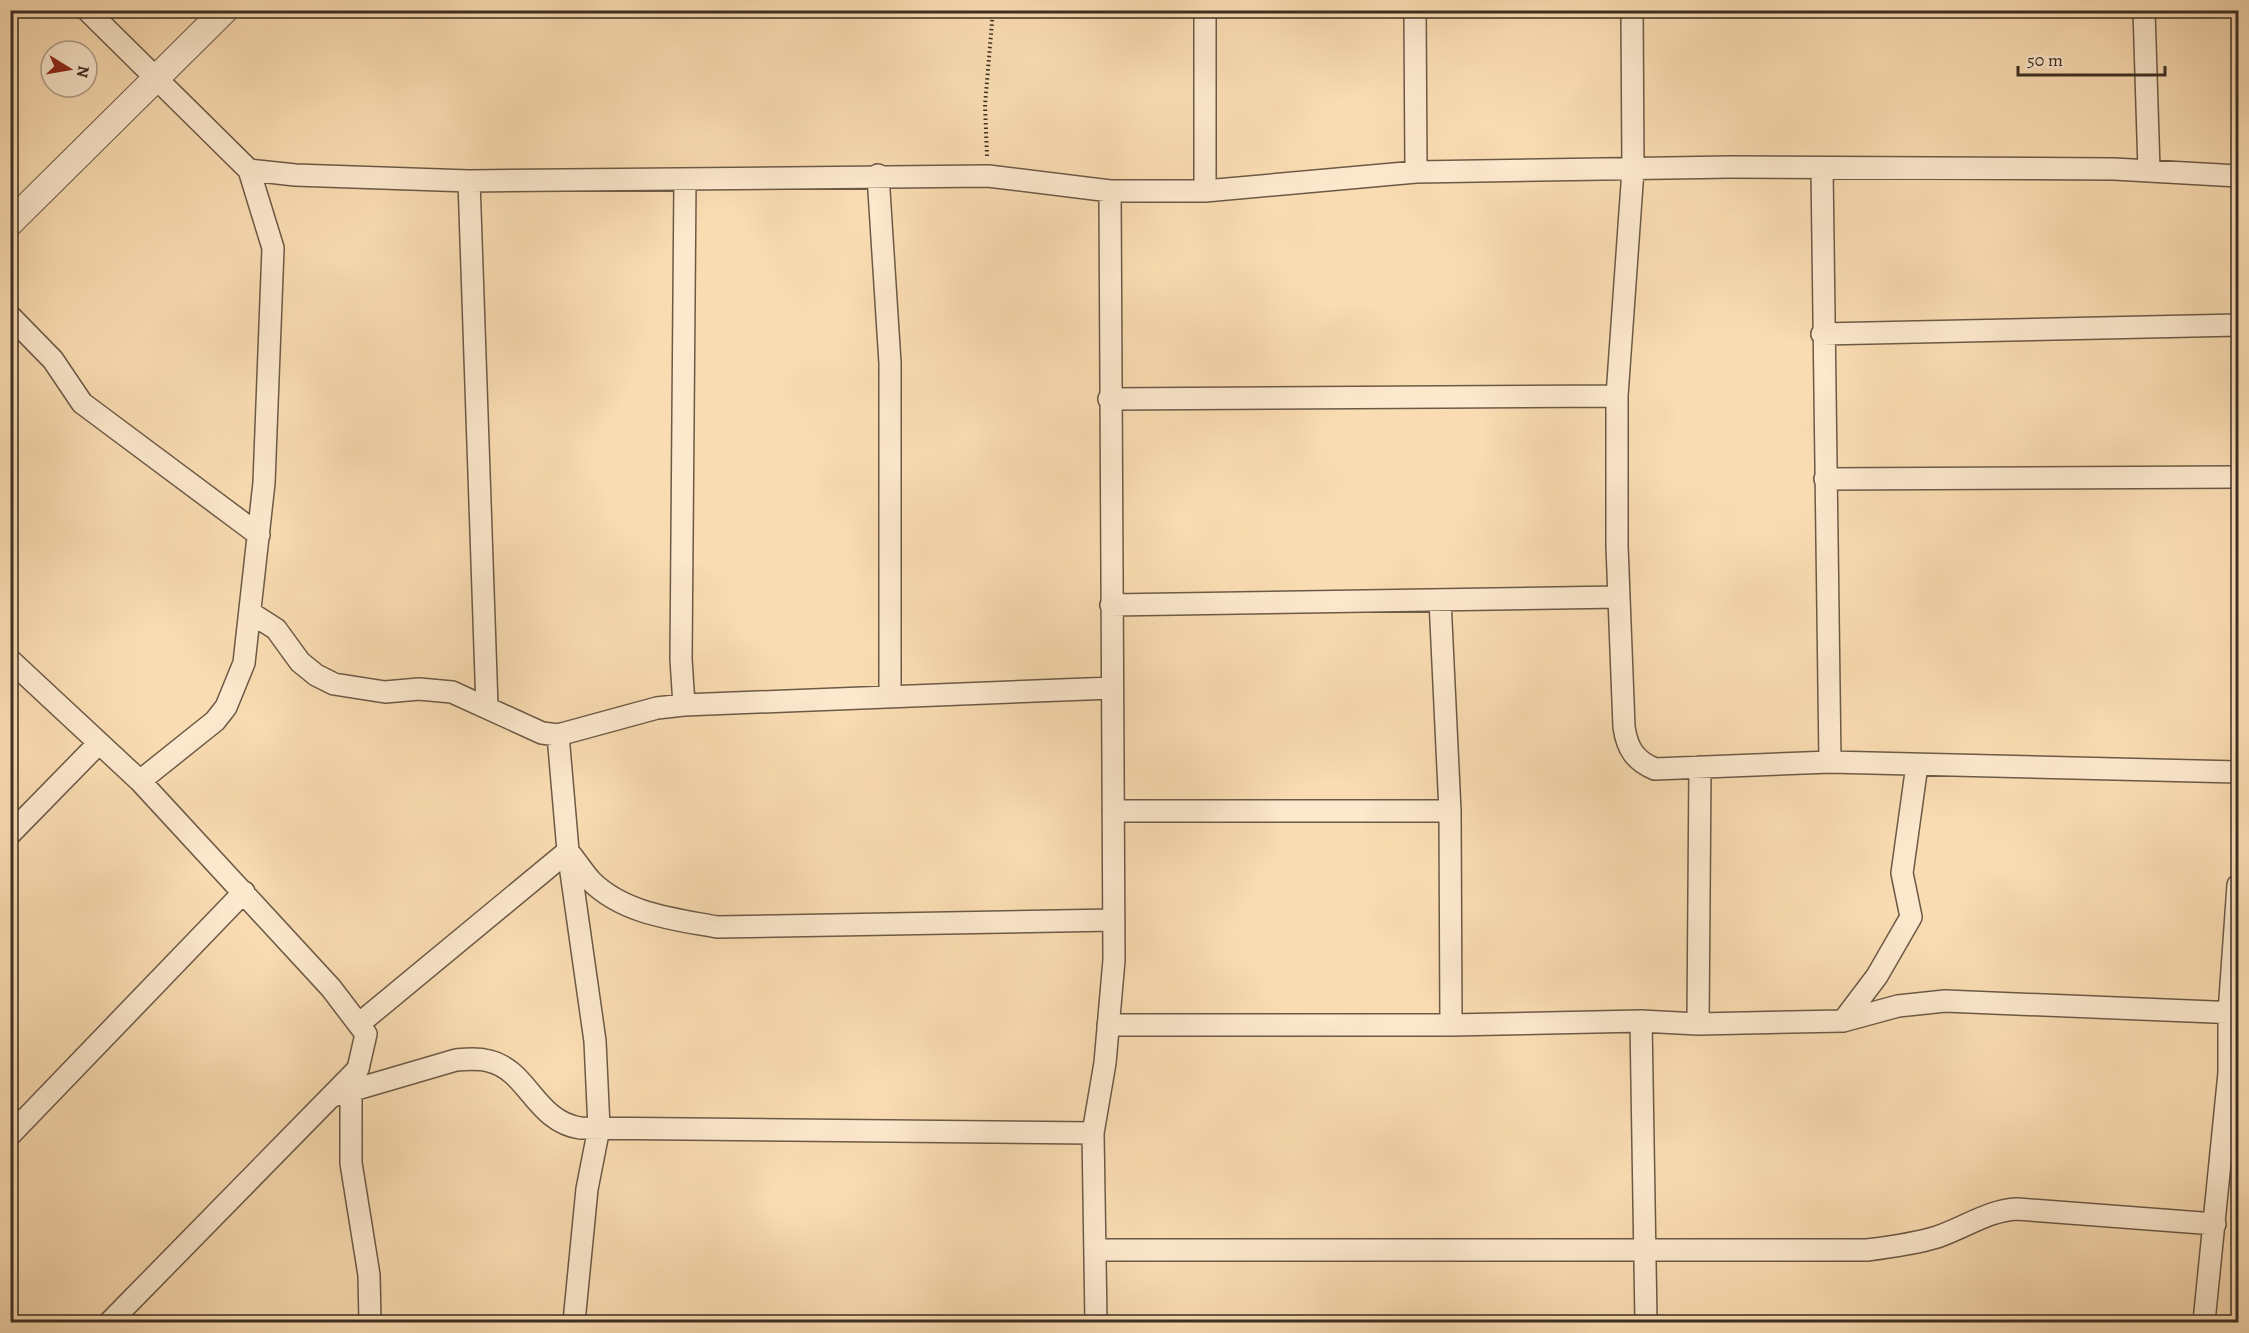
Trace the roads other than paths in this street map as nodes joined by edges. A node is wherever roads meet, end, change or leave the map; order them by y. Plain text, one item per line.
1 (87, 10) edge
2 (225, 10) edge
3 (1205, 10) edge
4 (1415, 10) edge
5 (1632, 10) edge
6 (2144, 10) edge
7 (158, 79) junction
8 (1822, 168) junction
9 (249, 170) junction
10 (1634, 170) junction
11 (2149, 171) junction
12 (1416, 172) junction
13 (878, 175) junction
14 (2238, 176) edge
15 (685, 179) junction
16 (469, 181) junction
17 (1110, 191) junction
18 (1205, 191) junction
19 (10, 223) edge
20 (10, 316) edge
21 (2238, 325) edge
22 (1822, 334) junction
23 (1617, 396) junction
24 (1110, 399) junction
25 (2238, 477) edge
26 (1825, 479) junction
27 (259, 535) junction
28 (1618, 597) junction
29 (1440, 600) junction
30 (1111, 605) junction
31 (251, 613) junction
32 (10, 660) edge
33 (1112, 688) junction
34 (890, 695) junction
35 (684, 705) junction
36 (487, 707) junction
37 (558, 735) junction
38 (99, 743) junction
39 (1830, 762) junction
40 (1917, 765) junction
41 (1701, 767) junction
42 (2238, 772) edge
43 (140, 781) junction
44 (1113, 811) junction
45 (1450, 811) junction
46 (10, 834) edge
47 (568, 852) junction
48 (2238, 885) edge
49 (244, 892) junction
50 (1113, 920) junction
51 (2234, 1013) edge
52 (1843, 1020) junction
53 (1641, 1021) junction
54 (360, 1023) junction
55 (1698, 1024) junction
56 (1108, 1025) junction
57 (1451, 1025) junction
58 (341, 1094) junction
59 (599, 1128) junction
60 (1093, 1133) junction
61 (10, 1135) edge
62 (2215, 1224) junction
63 (1095, 1250) junction
64 (1646, 1252) junction
65 (110, 1323) edge
66 (370, 1323) edge
67 (574, 1323) edge
68 (1096, 1323) edge
69 (1646, 1323) edge
70 (2204, 1323) edge

1 - 7 street
2 - 7 street
3 - 18 street
4 - 12 street
5 - 10 street
6 - 11 street
7 - 9 street
7 - 19 street
8 - 10 street
8 - 11 street
8 - 22 street
9 - 16 street
9 - 27 street
10 - 12 street
10 - 23 street
11 - 14 street
12 - 18 street
13 - 15 street
13 - 17 street
13 - 34 street
15 - 16 street
15 - 35 street
16 - 36 street
17 - 18 street
17 - 24 street
20 - 27 street
21 - 22 street
22 - 26 street
23 - 24 street
23 - 28 street
24 - 30 street
25 - 26 street
26 - 39 street
27 - 31 street
28 - 29 street
28 - 41 street
29 - 30 street
29 - 45 street
30 - 33 street
31 - 36 street
31 - 43 street
32 - 38 street
33 - 34 street
33 - 44 street
34 - 35 street
35 - 37 street
36 - 37 street
37 - 47 street
38 - 43 street
38 - 46 street
39 - 40 street
39 - 41 street
40 - 42 street
40 - 52 street
41 - 55 street
43 - 49 street
44 - 45 street
44 - 50 street
45 - 57 street
47 - 50 street
47 - 54 street
47 - 59 street
48 - 51 street
49 - 54 street
49 - 61 street
50 - 56 street
51 - 52 street
51 - 62 street
52 - 55 street
53 - 55 street
53 - 57 street
53 - 64 street
54 - 58 street
56 - 57 street
56 - 60 street
58 - 59 street
58 - 65 street
58 - 66 street
59 - 60 street
59 - 67 street
60 - 63 street
62 - 64 street
62 - 70 street
63 - 64 street
63 - 68 street
64 - 69 street

